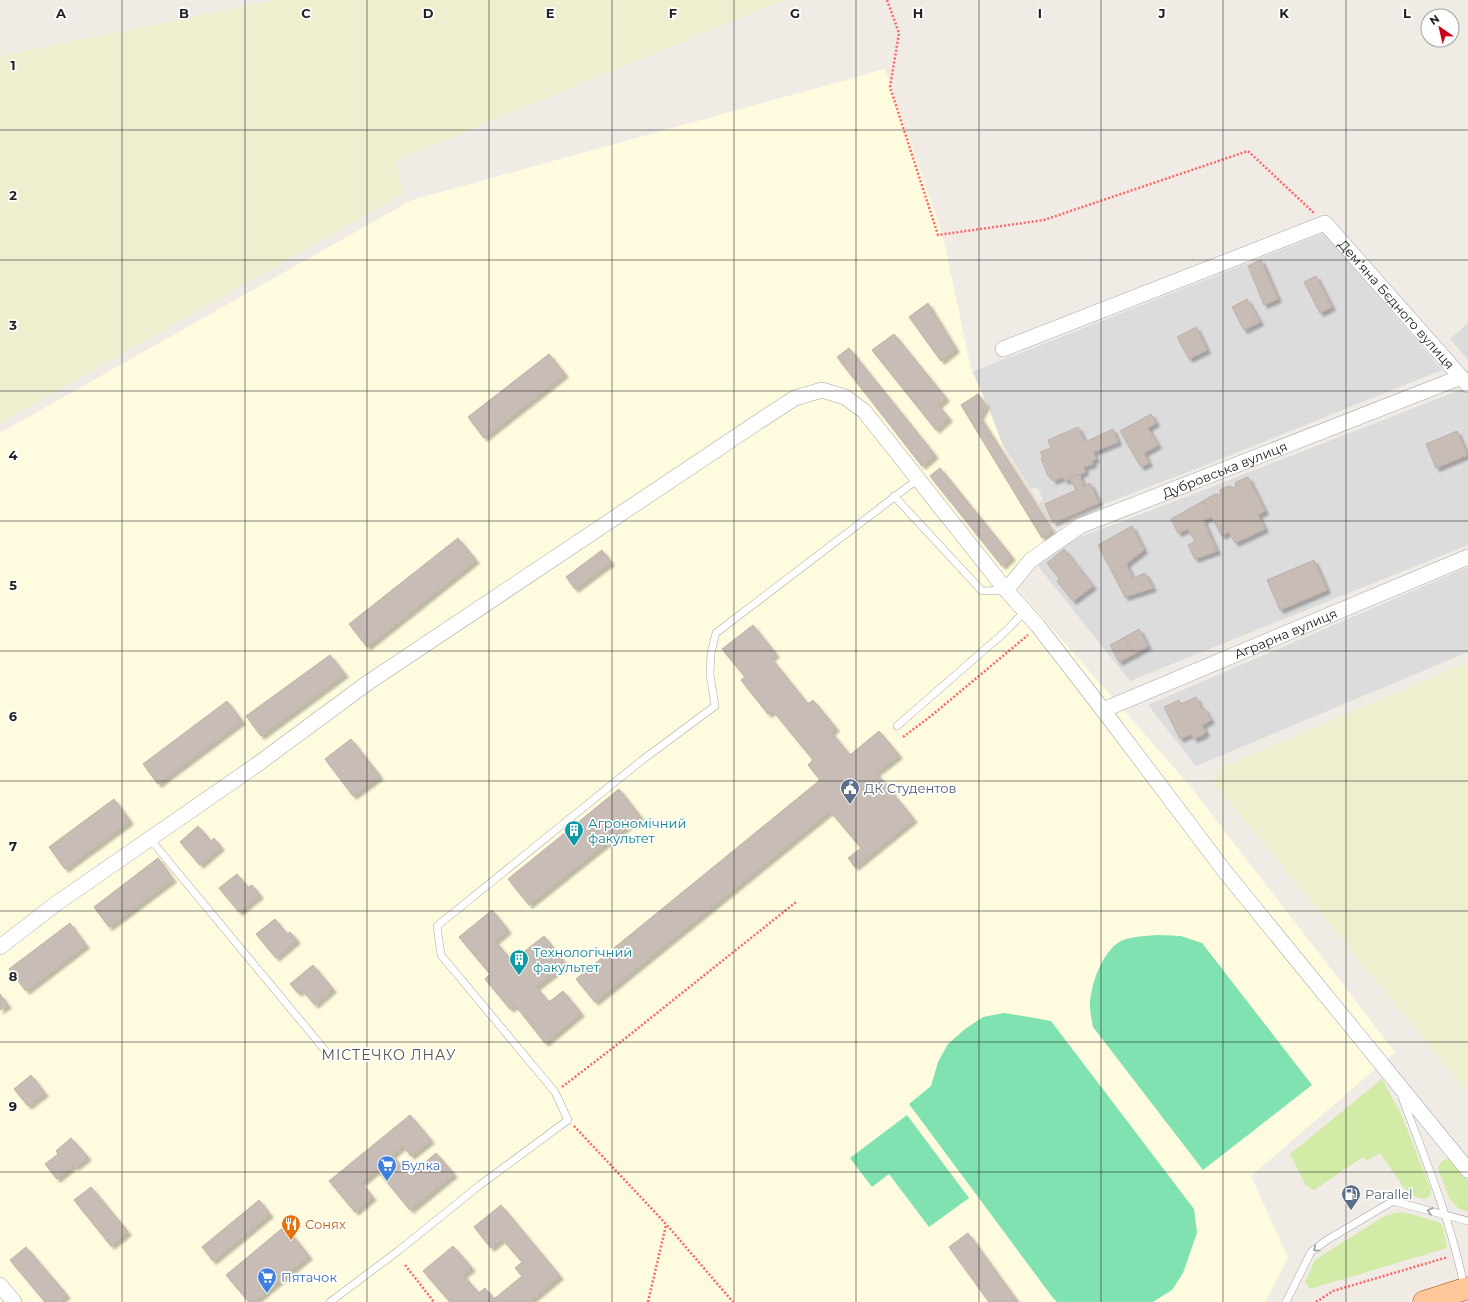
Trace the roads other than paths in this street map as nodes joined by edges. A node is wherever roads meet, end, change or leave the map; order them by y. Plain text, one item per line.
1 (1003, 349) dead end
2 (1464, 381) edge
3 (918, 479) junction
4 (894, 496) junction
5 (1468, 557) edge
6 (1006, 590) junction
7 (1025, 611) junction
8 (1103, 710) junction
9 (897, 726) dead end
10 (150, 839) junction
11 (0, 947) edge
12 (330, 1055) dead end
13 (1396, 1081) junction
14 (1468, 1170) edge
15 (1445, 1216) junction
16 (1468, 1221) edge
17 (0, 1285) edge
18 (1466, 1288) edge
19 (14, 1302) edge
20 (330, 1302) edge
21 (1286, 1302) edge
22 (1424, 1302) edge

1 - 2 street, Дем’яна Бєдного вулиця
2 - 6 street, Дубровська вулиця
3 - 4 lane
3 - 6 street
3 - 10 street
4 - 6 lane
4 - 20 lane
5 - 8 street, Аграрна вулиця
6 - 7 street
7 - 8 street
7 - 9 lane
8 - 13 street
10 - 11 street
10 - 12 lane
13 - 14 street
13 - 15 lane
15 - 16 lane
15 - 18 lane
15 -> 21 lane
17 - 19 street
18 - 22 main road

